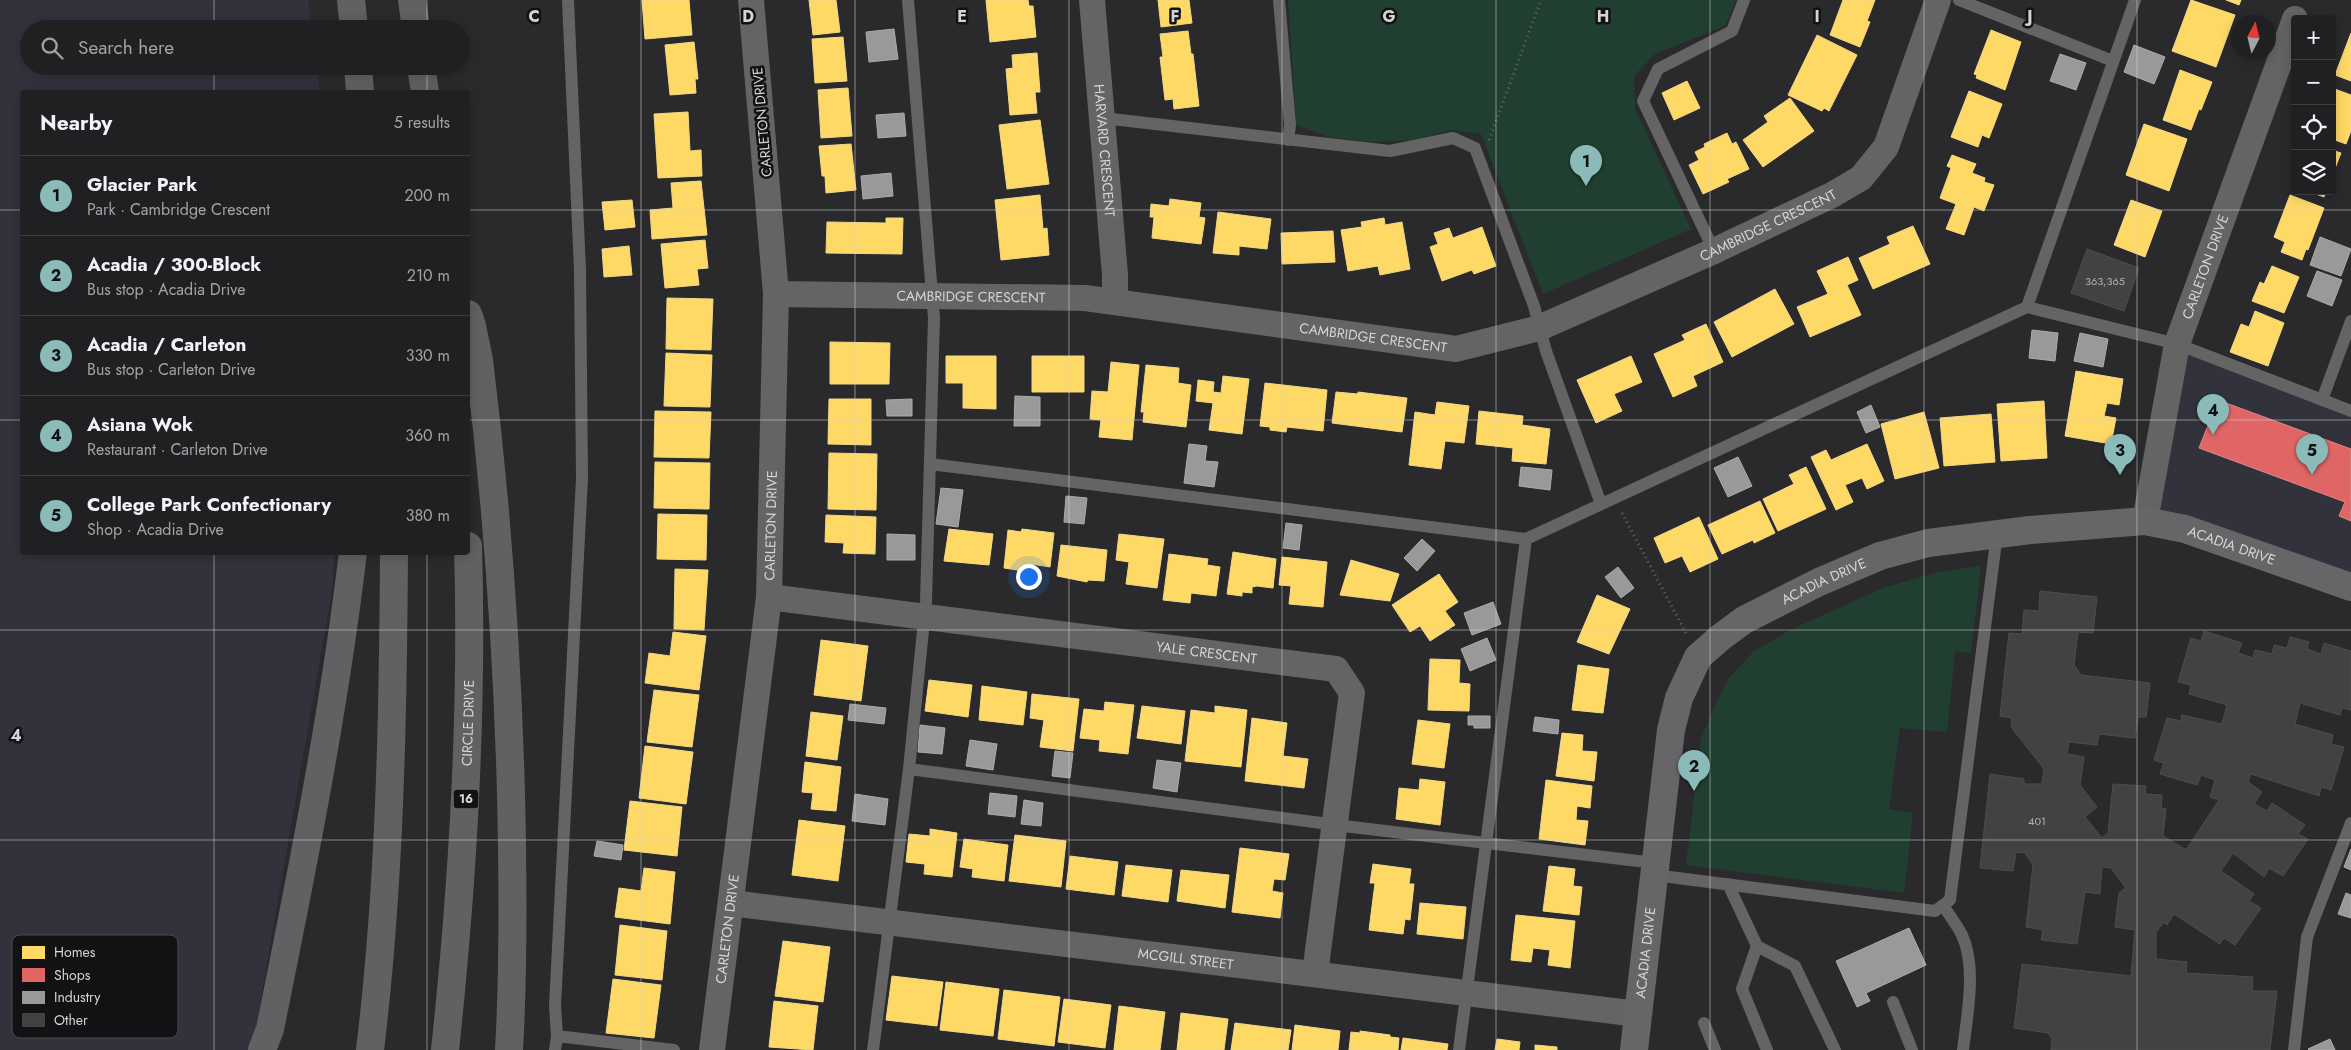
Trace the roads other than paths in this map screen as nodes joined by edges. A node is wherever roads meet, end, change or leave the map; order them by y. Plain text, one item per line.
1 (351, 0) edge
2 (412, 0) edge
3 (568, 0) edge
4 (751, 0) edge
5 (908, 0) edge
6 (1092, 0) edge
7 (1279, 0) edge
8 (1744, 0) edge
9 (1938, 0) edge
10 (1959, 0) edge
11 (2135, 0) edge
12 (2302, 0) edge
13 (2296, 15) edge
14 (353, 20) edge
15 (415, 20) edge
16 (2291, 30) edge
17 (2113, 61) junction
18 (359, 75) edge
19 (422, 75) edge
20 (360, 90) edge
21 (425, 90) edge
22 (1103, 118) junction
23 (1288, 140) junction
24 (1714, 251) junction
25 (776, 294) junction
26 (933, 298) junction
27 (1115, 301) junction
28 (2027, 307) junction
29 (470, 320) edge
30 (2351, 321) edge
31 (1539, 328) junction
32 (2177, 344) junction
33 (2322, 400) junction
34 (2351, 411) edge
35 (930, 464) junction
36 (1600, 504) junction
37 (2145, 522) junction
38 (1997, 534) junction
39 (1526, 539) junction
40 (353, 555) edge
41 (394, 555) edge
42 (468, 555) edge
43 (2351, 587) edge
44 (769, 598) junction
45 (926, 618) junction
46 (908, 770) junction
47 (2351, 823) edge
48 (1334, 825) junction
49 (1485, 842) junction
50 (1655, 869) junction
51 (1728, 884) junction
52 (731, 903) junction
53 (1943, 905) junction
54 (888, 921) junction
55 (1757, 946) junction
56 (1315, 973) junction
57 (1466, 994) junction
58 (1893, 1002) dead end
59 (1638, 1014) junction
60 (1704, 1023) dead end
61 (557, 1036) junction
62 (268, 1043) edge
63 (370, 1050) edge
64 (445, 1050) edge
65 (509, 1050) edge
66 (555, 1050) edge
67 (674, 1050) edge
68 (712, 1050) edge
69 (873, 1050) edge
70 (1459, 1050) edge
71 (1634, 1050) edge
72 (1715, 1050) edge
73 (1767, 1050) edge
74 (1835, 1050) edge
75 (1912, 1050) edge
76 (1963, 1050) edge
77 (2294, 1050) edge

1 - 14 highway
2 - 15 highway
3 - 61 lane
4 - 25 street, CARLETON DRIVE
5 - 26 lane
6 - 22 street, HARVARD CRESCENT
7 - 23 lane
8 - 24 lane
9 - 24 street, CAMBRIDGE CRESCENT
10 - 17 lane
11 - 17 lane
12 - 13 street, CARLETON DRIVE
16 - 32 street, CARLETON DRIVE
17 - 28 lane
18 - 20 highway
19 - 21 highway
22 - 23 lane
22 - 27 street, HARVARD CRESCENT
23 - 31 lane
24 - 31 street, CAMBRIDGE CRESCENT
25 - 26 street, CAMBRIDGE CRESCENT
25 - 44 street, CARLETON DRIVE
26 - 27 street, CAMBRIDGE CRESCENT
26 - 35 lane
27 - 31 street, CAMBRIDGE CRESCENT
28 - 32 lane
28 - 36 lane
29 - 65 highway
30 - 33 lane
31 - 36 lane
32 - 33 lane
32 - 37 street, CARLETON DRIVE
33 - 34 lane
35 - 39 lane
35 - 45 lane
36 - 39 lane
37 - 38 street, ACADIA DRIVE
37 - 43 street, ACADIA DRIVE
38 - 50 street, ACADIA DRIVE
38 - 53 lane
39 - 49 lane
40 - 62 highway
41 - 63 highway
42 - 64 highway, CIRCLE DRIVE / 16
44 - 45 street, YALE CRESCENT
44 - 52 street, CARLETON DRIVE
45 - 46 lane
45 - 48 street, YALE CRESCENT
46 - 48 lane
46 - 54 lane
47 - 77 lane
48 - 49 lane
48 - 56 street, YALE CRESCENT
49 - 50 lane
49 - 57 lane
50 - 51 lane
50 - 59 street, ACADIA DRIVE
51 - 53 lane
51 - 55 lane
52 - 54 street, MCGILL STREET
52 - 68 street, CARLETON DRIVE
53 - 76 lane
54 - 56 street, MCGILL STREET
54 - 69 lane
55 - 73 lane
55 - 74 lane
56 - 57 street, MCGILL STREET
57 - 59 street, MCGILL STREET
57 - 70 lane
58 - 75 lane
59 - 71 street, ACADIA DRIVE
60 - 72 lane
61 - 66 lane
61 - 67 lane

